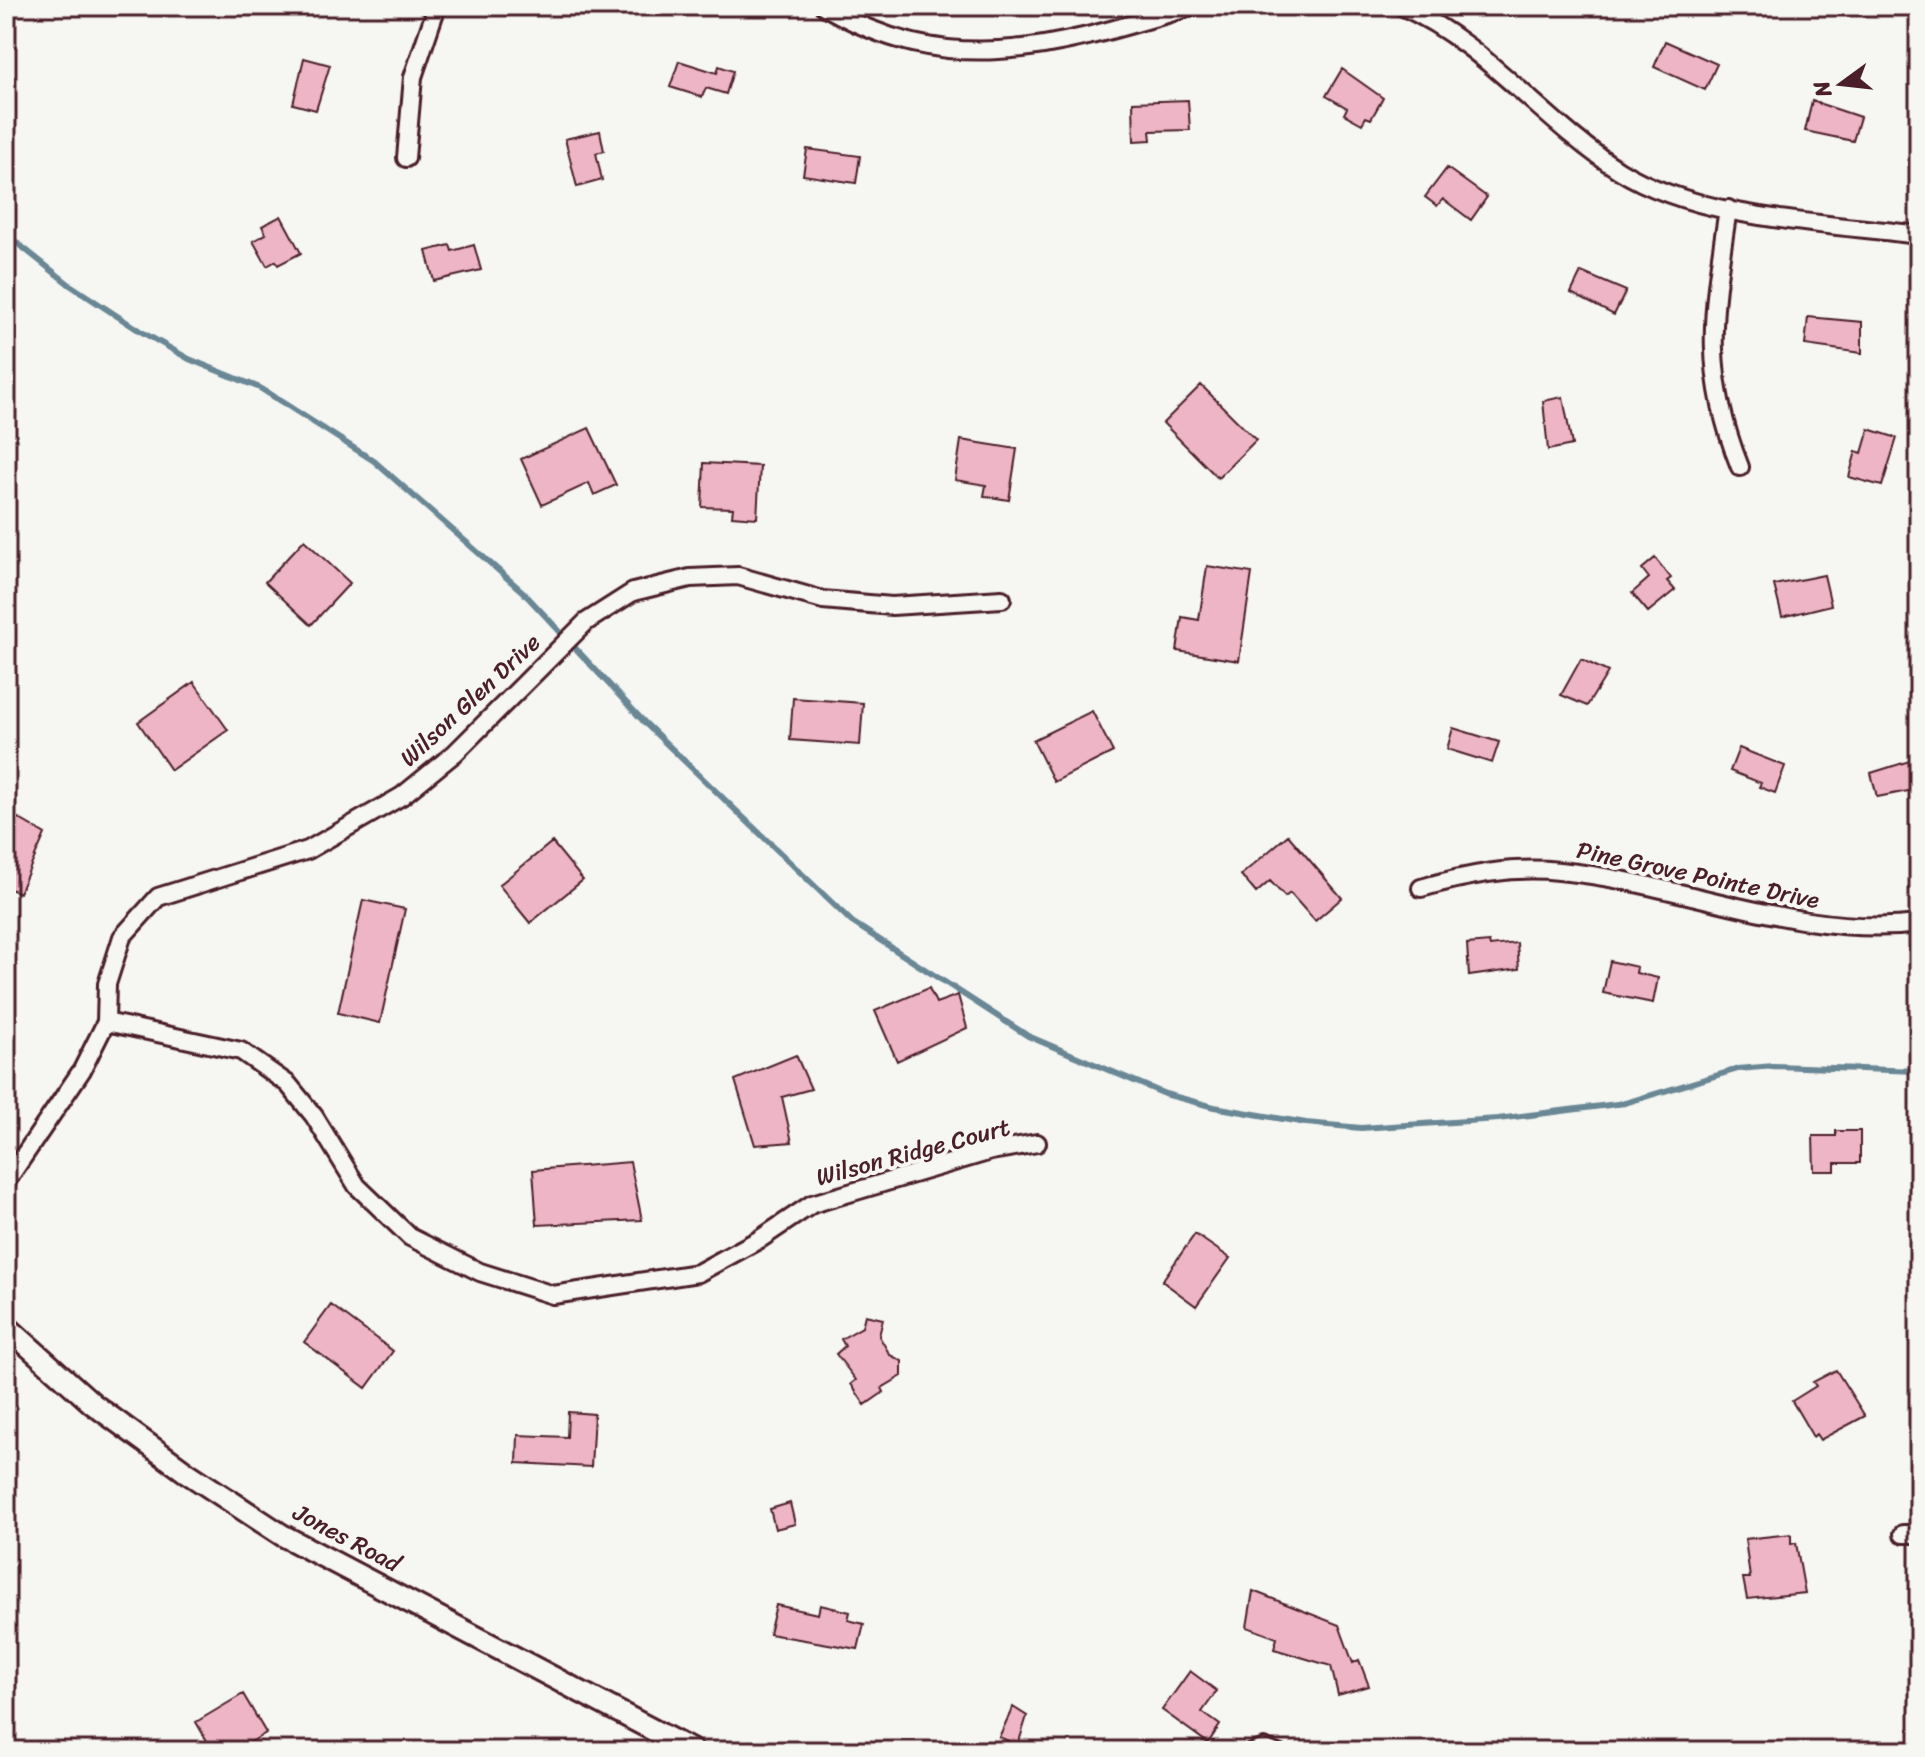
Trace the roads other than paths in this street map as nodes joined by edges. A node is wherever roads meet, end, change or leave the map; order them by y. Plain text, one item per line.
1 (437, 6) edge
2 (824, 6) edge
3 (1194, 6) edge
4 (1401, 6) edge
5 (406, 158) dead end
6 (1728, 209) junction
7 (1919, 235) edge
8 (1740, 467) dead end
9 (1002, 599) dead end
10 (1421, 888) dead end
11 (1919, 924) edge
12 (106, 1022) junction
13 (1037, 1143) dead end
14 (6, 1182) edge
15 (6, 1326) edge
16 (693, 1751) edge
17 (1245, 1751) edge
18 (1281, 1751) edge

1 - 5 street
2 - 3 street
4 - 6 street
6 - 7 street
6 - 8 street
9 - 12 street, Wilson Glen Drive
10 - 11 street, Pine Grove Pointe Drive
12 - 13 street, Wilson Ridge Court
12 - 14 street, Wilson Glen Drive
15 - 16 street, Jones Road
17 - 18 lane

